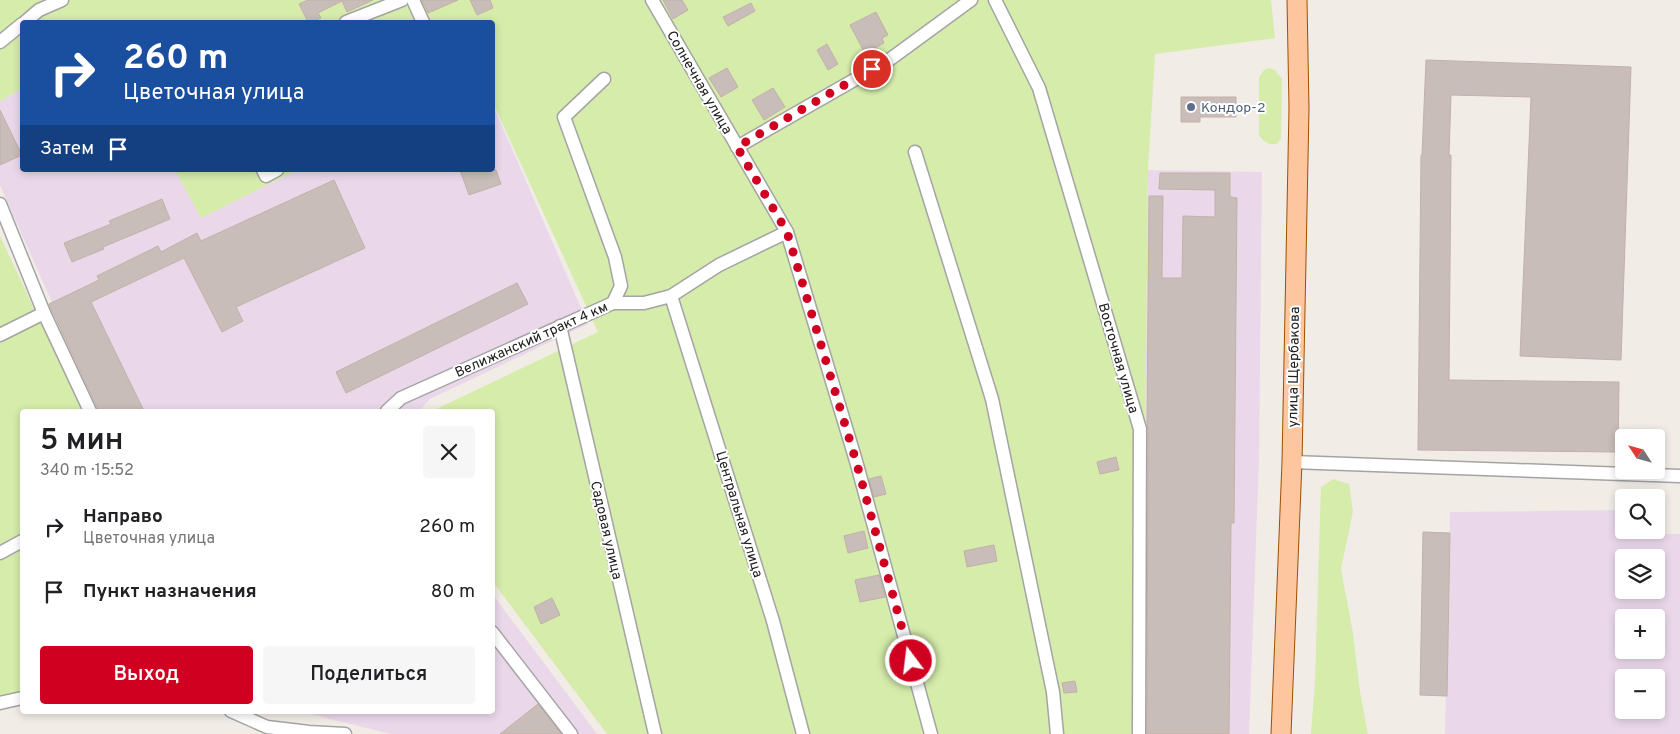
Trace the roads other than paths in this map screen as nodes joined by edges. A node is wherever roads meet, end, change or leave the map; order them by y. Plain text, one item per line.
1 (62, 0) edge
2 (402, 0) edge
3 (413, 0) edge
4 (652, 0) edge
5 (971, 0) edge
6 (995, 0) edge
7 (1297, 0) edge
8 (28, 20) edge
9 (351, 20) edge
10 (422, 20) edge
11 (20, 26) edge
12 (0, 42) edge
13 (604, 79) dead end
14 (737, 147) junction
15 (915, 152) dead end
16 (0, 204) edge
17 (787, 232) junction
18 (671, 296) junction
19 (613, 303) junction
20 (44, 313) junction
21 (560, 326) junction
22 (0, 334) edge
23 (89, 409) edge
24 (389, 409) edge
25 (1292, 462) junction
26 (1680, 476) edge
27 (20, 542) edge
28 (0, 553) edge
29 (495, 636) edge
30 (20, 699) edge
31 (0, 704) edge
32 (239, 714) edge
33 (345, 734) edge
34 (571, 734) edge
35 (655, 734) edge
36 (803, 734) edge
37 (931, 734) edge
38 (1057, 734) edge
39 (1139, 734) edge
40 (1281, 734) edge

1 - 8 street
2 - 9 street
3 - 10 street
4 - 14 street, Солнечная улица
5 - 14 street
6 - 39 street, Восточная улица
7 - 25 main road, улица Щербакова
11 - 12 street
13 - 19 street, Велижанский тракт 4 км
14 - 17 street, Солнечная улица
15 - 38 street
16 - 20 street
17 - 18 street
17 - 37 street, Солнечная улица
18 - 19 street
18 - 36 street, Центральная улица
19 - 21 street, Велижанский тракт 4 км
20 - 22 street
20 - 23 street
21 - 24 street, Велижанский тракт 4 км
21 - 35 street, Садовая улица
25 - 26 street
25 - 40 main road, улица Щербакова
27 - 28 street
29 - 34 street
30 - 31 street
32 - 33 street

